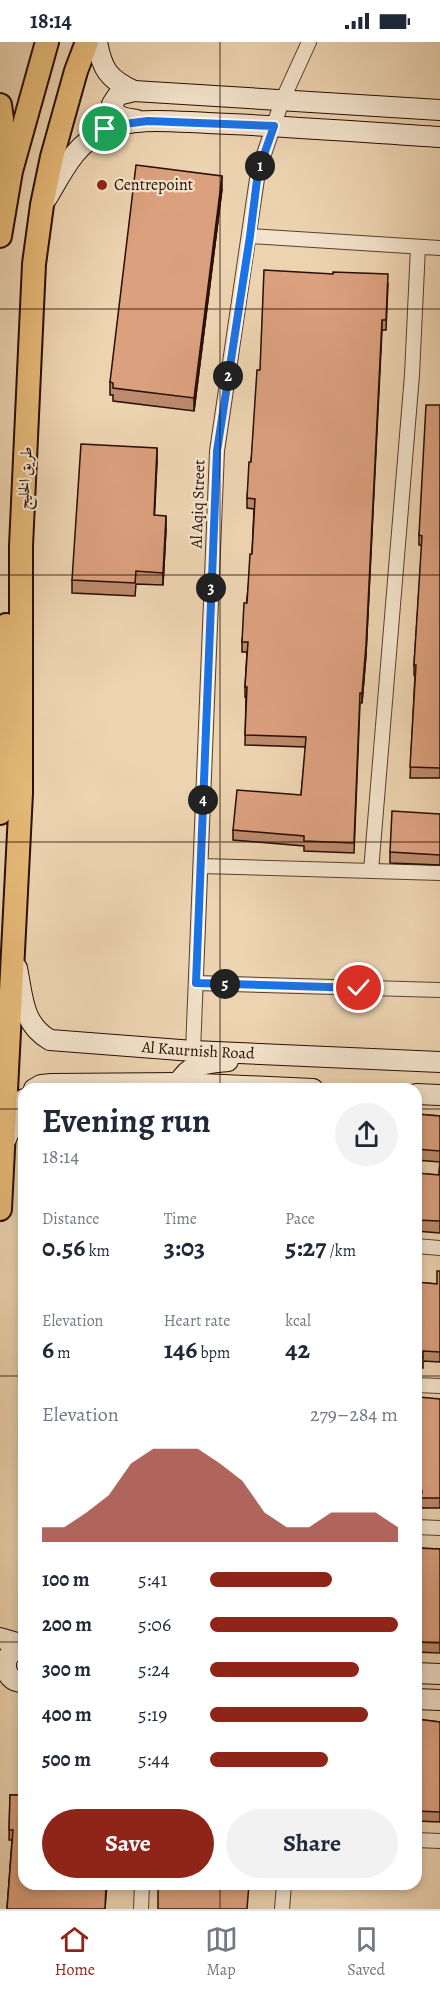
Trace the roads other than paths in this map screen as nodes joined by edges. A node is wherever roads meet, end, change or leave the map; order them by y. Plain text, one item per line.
1 (47, 42) edge
2 (87, 42) edge
3 (98, 42) edge
4 (309, 42) edge
5 (134, 91) junction
6 (282, 101) junction
7 (0, 105) edge
8 (440, 110) edge
9 (148, 121) junction
10 (274, 126) junction
11 (440, 137) edge
12 (0, 178) edge
13 (42, 205) junction
14 (0, 236) edge
15 (250, 236) junction
16 (418, 247) junction
17 (440, 248) edge
18 (24, 483) junction
19 (0, 813) edge
20 (201, 866) junction
21 (371, 871) junction
22 (440, 873) edge
23 (14, 958) junction
24 (196, 983) junction
25 (440, 990) edge
26 (193, 1051) junction
27 (294, 1055) junction
28 (440, 1062) edge
29 (181, 1083) edge
30 (422, 1094) edge
31 (440, 1095) edge
32 (18, 1112) edge
33 (3, 1144) junction
34 (0, 1209) edge
35 (422, 1246) edge
36 (440, 1248) edge
37 (422, 1385) edge
38 (440, 1386) edge
39 (422, 1527) edge
40 (440, 1528) edge
41 (0, 1638) edge
42 (18, 1644) edge
43 (18, 1648) edge
44 (422, 1673) edge
45 (440, 1674) edge
46 (18, 1682) edge
47 (18, 1684) edge
48 (0, 1688) edge
49 (422, 1699) edge
50 (440, 1700) edge
51 (422, 1840) edge
52 (440, 1841) edge
53 (142, 1890) edge
54 (284, 1890) edge
55 (141, 1909) edge
56 (282, 1909) edge

1 - 14 main road
2 - 13 main road, طريق الخليج
3 - 5 street
4 - 6 street, Al Aqiq Street
5 - 6 street
5 - 9 street
6 - 8 street
6 - 10 street, Al Aqiq Street
7 - 12 main road
9 - 10 street
9 - 13 street
10 - 11 street
10 - 15 street, Al Aqiq Street
13 - 18 main road, طريق الخليج
15 - 16 street
15 - 20 street, Al Aqiq Street
16 - 17 street
16 - 21 street
18 - 19 main road
18 - 23 main road, طريق الخليج
20 - 21 street
20 - 24 street, Al Aqiq Street
21 - 22 street
23 - 26 street, Al Kaurnish Road
23 - 33 main road, طريق الخليج
24 - 25 street
24 - 26 street, Al Aqiq Street
26 - 27 street, Al Kaurnish Road
27 - 28 street, Al Kaurnish Road
27 - 29 street
30 - 31 street
32 - 33 street
33 - 34 main road, طريق الخليج
35 - 36 street
37 - 38 street
39 - 40 street
41 - 42 street
43 - 46 street
44 - 45 street
47 - 48 street
49 - 50 street
51 - 52 street
53 - 55 street
54 - 56 street

